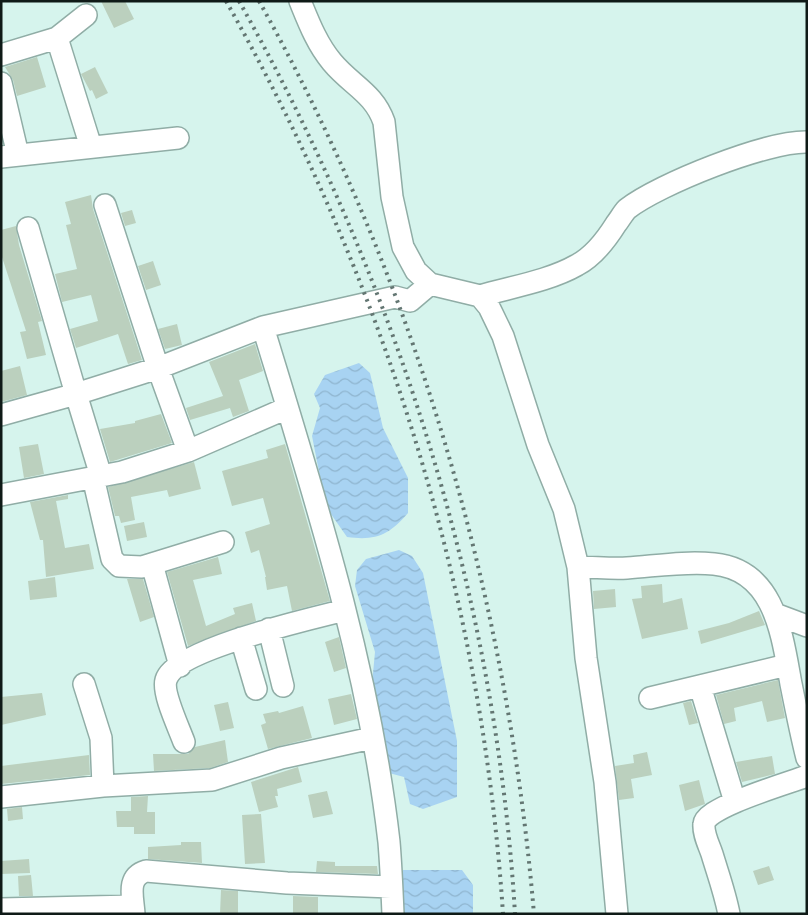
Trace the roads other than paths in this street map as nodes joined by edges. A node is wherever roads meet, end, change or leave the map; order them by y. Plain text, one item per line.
1 (300, 1) edge
2 (86, 15) dead end
3 (58, 38) junction
4 (1, 55) edge
5 (1, 83) edge
6 (178, 138) dead end
7 (807, 142) edge
8 (91, 147) junction
9 (10, 156) edge
10 (105, 205) dead end
11 (28, 228) dead end
12 (430, 284) junction
13 (480, 296) junction
14 (263, 327) junction
15 (158, 368) junction
16 (76, 394) junction
17 (287, 408) junction
18 (1, 415) edge
19 (188, 452) junction
20 (97, 477) junction
21 (1, 495) edge
22 (223, 542) dead end
23 (152, 564) junction
24 (578, 567) junction
25 (345, 610) junction
26 (775, 614) junction
27 (807, 626) edge
28 (269, 629) junction
29 (241, 638) junction
30 (787, 665) junction
31 (180, 666) junction
32 (84, 684) dead end
33 (283, 686) dead end
34 (700, 686) junction
35 (256, 689) dead end
36 (650, 698) dead end
37 (372, 738) junction
38 (184, 742) dead end
39 (807, 758) edge
40 (807, 776) edge
41 (103, 786) junction
42 (1, 797) edge
43 (735, 802) junction
44 (391, 886) junction
45 (1, 909) edge
46 (134, 910) edge
47 (94, 911) edge
48 (393, 914) edge
49 (617, 914) edge
50 (728, 914) edge

1 - 12 street
2 - 3 street
3 - 4 street
3 - 8 street
5 - 9 street
6 - 8 street
7 - 13 street
8 - 9 street
10 - 15 street
11 - 16 street
12 - 13 street
12 - 14 street
13 - 24 street
14 - 15 street
14 - 17 street
15 - 16 street
15 - 19 street
16 - 18 street
16 - 20 street
17 - 19 street
17 - 25 street
19 - 20 street
20 - 21 street
20 - 23 street
22 - 23 street
23 - 31 street
24 - 26 street
24 - 49 street
25 - 28 street
25 - 37 street
26 - 27 street
26 - 30 street
28 - 29 street
28 - 33 street
29 - 31 street
29 - 35 street
30 - 34 street
30 - 39 street
31 - 38 street
32 - 41 street
34 - 36 street
34 - 43 street
37 - 41 street
37 - 44 street
40 - 43 street
41 - 42 street
43 - 50 street
44 - 46 street
44 - 48 street
45 - 47 street
46 - 47 street

